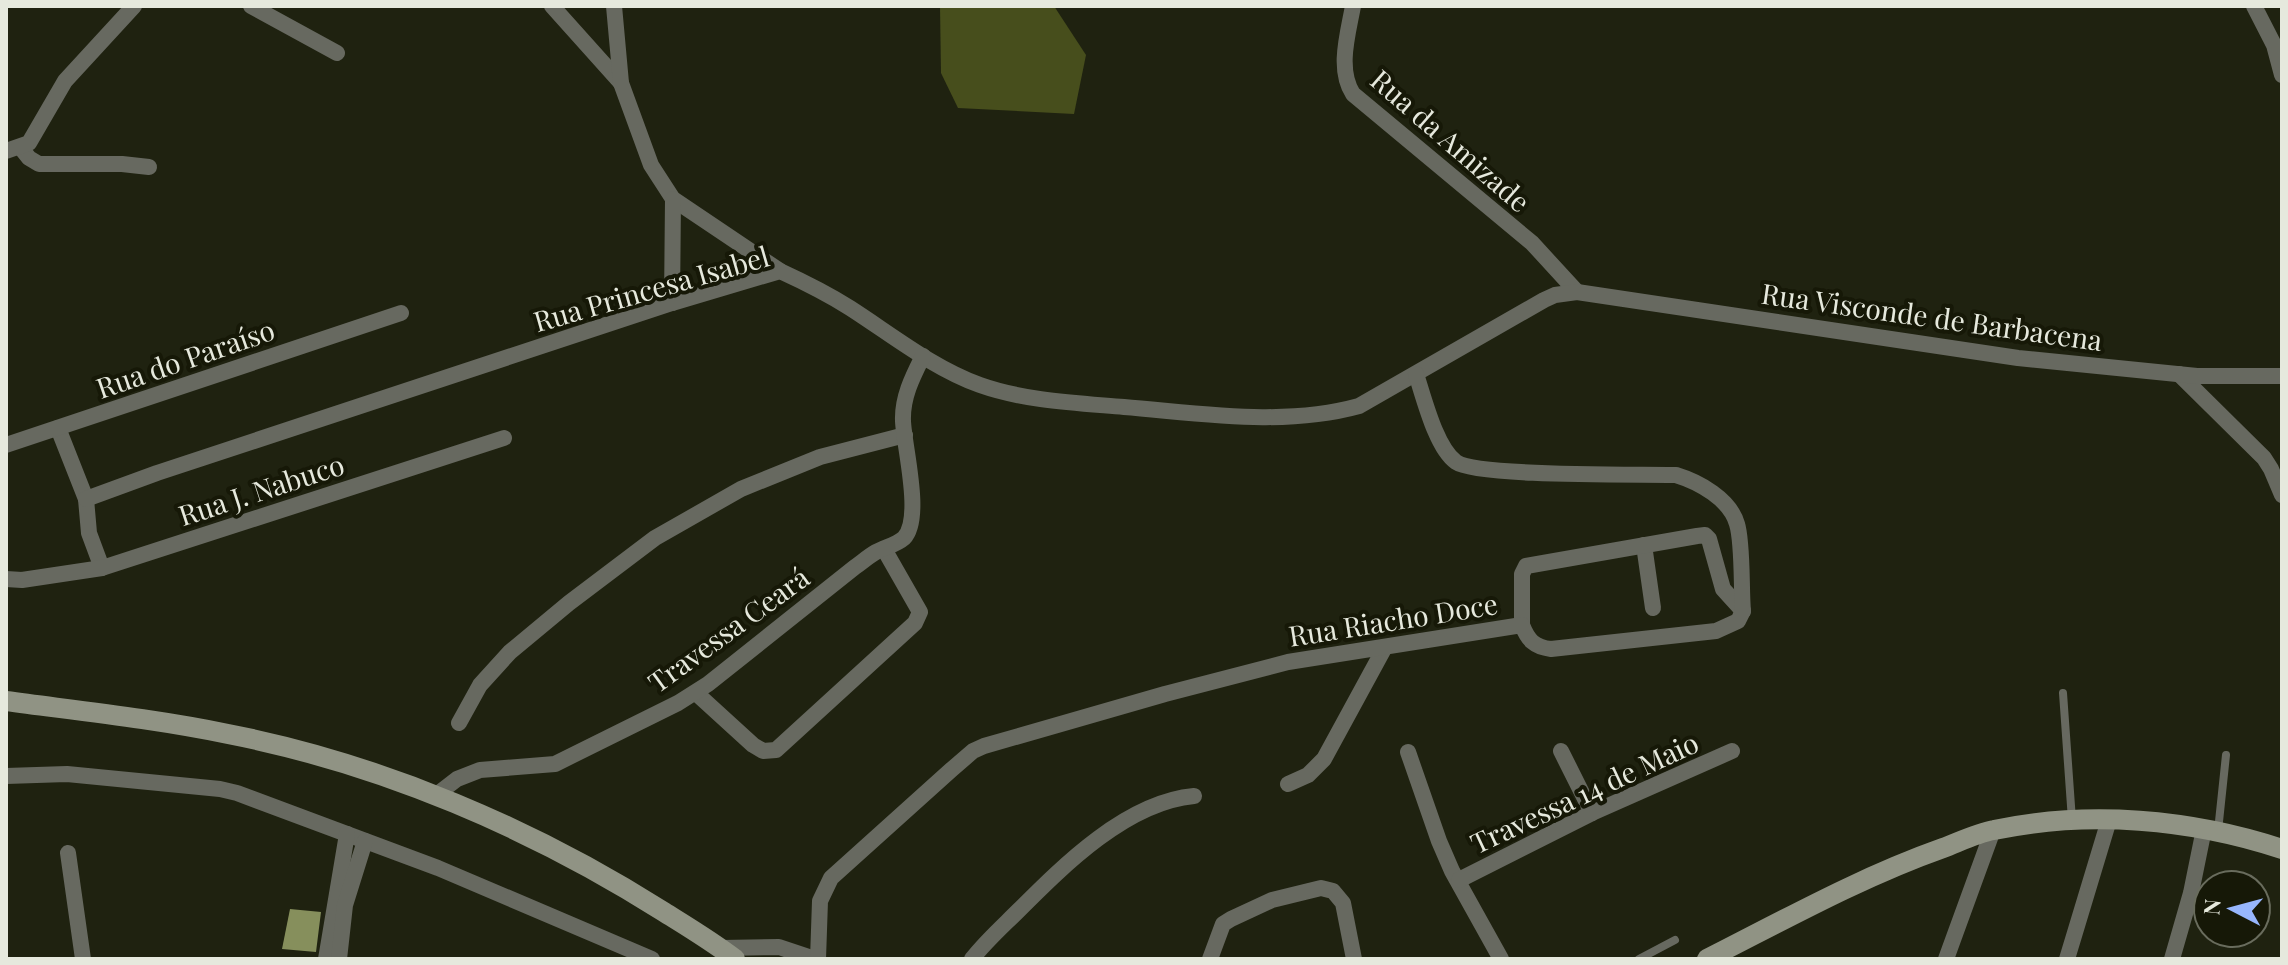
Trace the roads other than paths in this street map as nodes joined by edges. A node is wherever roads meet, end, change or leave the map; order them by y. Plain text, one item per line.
1 (134, 6) edge
2 (251, 6) edge
3 (552, 6) edge
4 (614, 6) edge
5 (1353, 6) edge
6 (2254, 6) edge
7 (337, 53) dead end
8 (2282, 75) edge
9 (621, 83) junction
10 (14, 150) edge
11 (149, 167) dead end
12 (673, 199) junction
13 (780, 271) junction
14 (1577, 292) junction
15 (672, 303) junction
16 (401, 313) dead end
17 (923, 356) junction
18 (1416, 374) junction
19 (2179, 374) junction
20 (2282, 376) edge
21 (58, 428) junction
22 (905, 435) junction
23 (504, 438) dead end
24 (6, 445) edge
25 (2282, 495) edge
26 (86, 499) junction
27 (1644, 545) junction
28 (884, 549) junction
29 (102, 568) junction
30 (6, 579) edge
31 (1653, 608) dead end
32 (1743, 611) junction
33 (1522, 625) junction
34 (1385, 647) junction
35 (696, 693) junction
36 (2063, 693) dead end
37 (6, 701) edge
38 (459, 723) dead end
39 (1561, 751) dead end
40 (1732, 751) dead end
41 (1408, 752) dead end
42 (2226, 755) dead end
43 (6, 776) edge
44 (1288, 784) dead end
45 (435, 796) junction
46 (1194, 796) dead end
47 (1592, 813) junction
48 (2109, 820) junction
49 (2072, 821) junction
50 (1993, 830) junction
51 (2211, 830) junction
52 (347, 834) junction
53 (365, 841) junction
54 (2282, 849) edge
55 (68, 853) dead end
56 (1459, 880) junction
57 (1675, 940) dead end
58 (728, 953) edge
59 (83, 959) edge
60 (326, 959) edge
61 (339, 959) edge
62 (652, 959) edge
63 (817, 959) edge
64 (972, 959) edge
65 (1210, 959) edge
66 (1354, 959) edge
67 (1501, 959) edge
68 (1639, 959) edge
69 (1707, 959) edge
70 (1946, 959) edge
71 (2067, 959) edge
72 (2172, 959) edge

1 - 10 street
2 - 7 street
3 - 9 street
4 - 9 street
5 - 14 street, Rua da Amizade
6 - 8 street
9 - 12 street
10 - 11 street
12 - 13 street
12 - 15 street
13 - 15 street, Rua Princesa Isabel
13 - 17 street, Rua Princesa Isabel
14 - 18 street, Rua Princesa Isabel
14 - 19 street, Rua Visconde de Barbacena
15 - 26 street, Rua Princesa Isabel
16 - 21 street, Rua do Paraíso
17 - 18 street, Rua Princesa Isabel
17 - 22 street, Travessa Ceará
18 - 32 street
19 - 20 street, Rua Visconde de Barbacena
19 - 25 street
21 - 24 street, Rua do Paraíso
21 - 26 street
22 - 28 street, Travessa Ceará
22 - 38 street
23 - 29 street, Rua J. Nabuco
26 - 29 street
27 - 31 street
27 - 32 street
27 - 33 street
28 - 35 street, Travessa Ceará
28 - 35 street
29 - 30 street, Rua J. Nabuco
32 - 33 street, Rua Riacho Doce
33 - 34 street, Rua Riacho Doce
34 - 44 street
34 - 63 street, Rua Riacho Doce
35 - 45 street, Travessa Ceará
36 - 49 lane
37 - 45 main road
39 - 47 street
40 - 47 street, Travessa 14 de Maio
41 - 56 street, Travessa 14 de Maio
42 - 51 lane
43 - 52 street
45 - 58 main road
46 - 64 street
47 - 56 street, Travessa 14 de Maio
48 - 49 main road
48 - 51 main road
48 - 71 street
49 - 50 main road
50 - 69 main road
50 - 70 street
51 - 54 main road
51 - 72 street
52 - 53 street
52 - 60 street
53 - 61 street
53 - 62 street
55 - 59 street
56 - 67 street, Travessa 14 de Maio
57 - 68 lane
58 - 63 street
65 - 66 street

